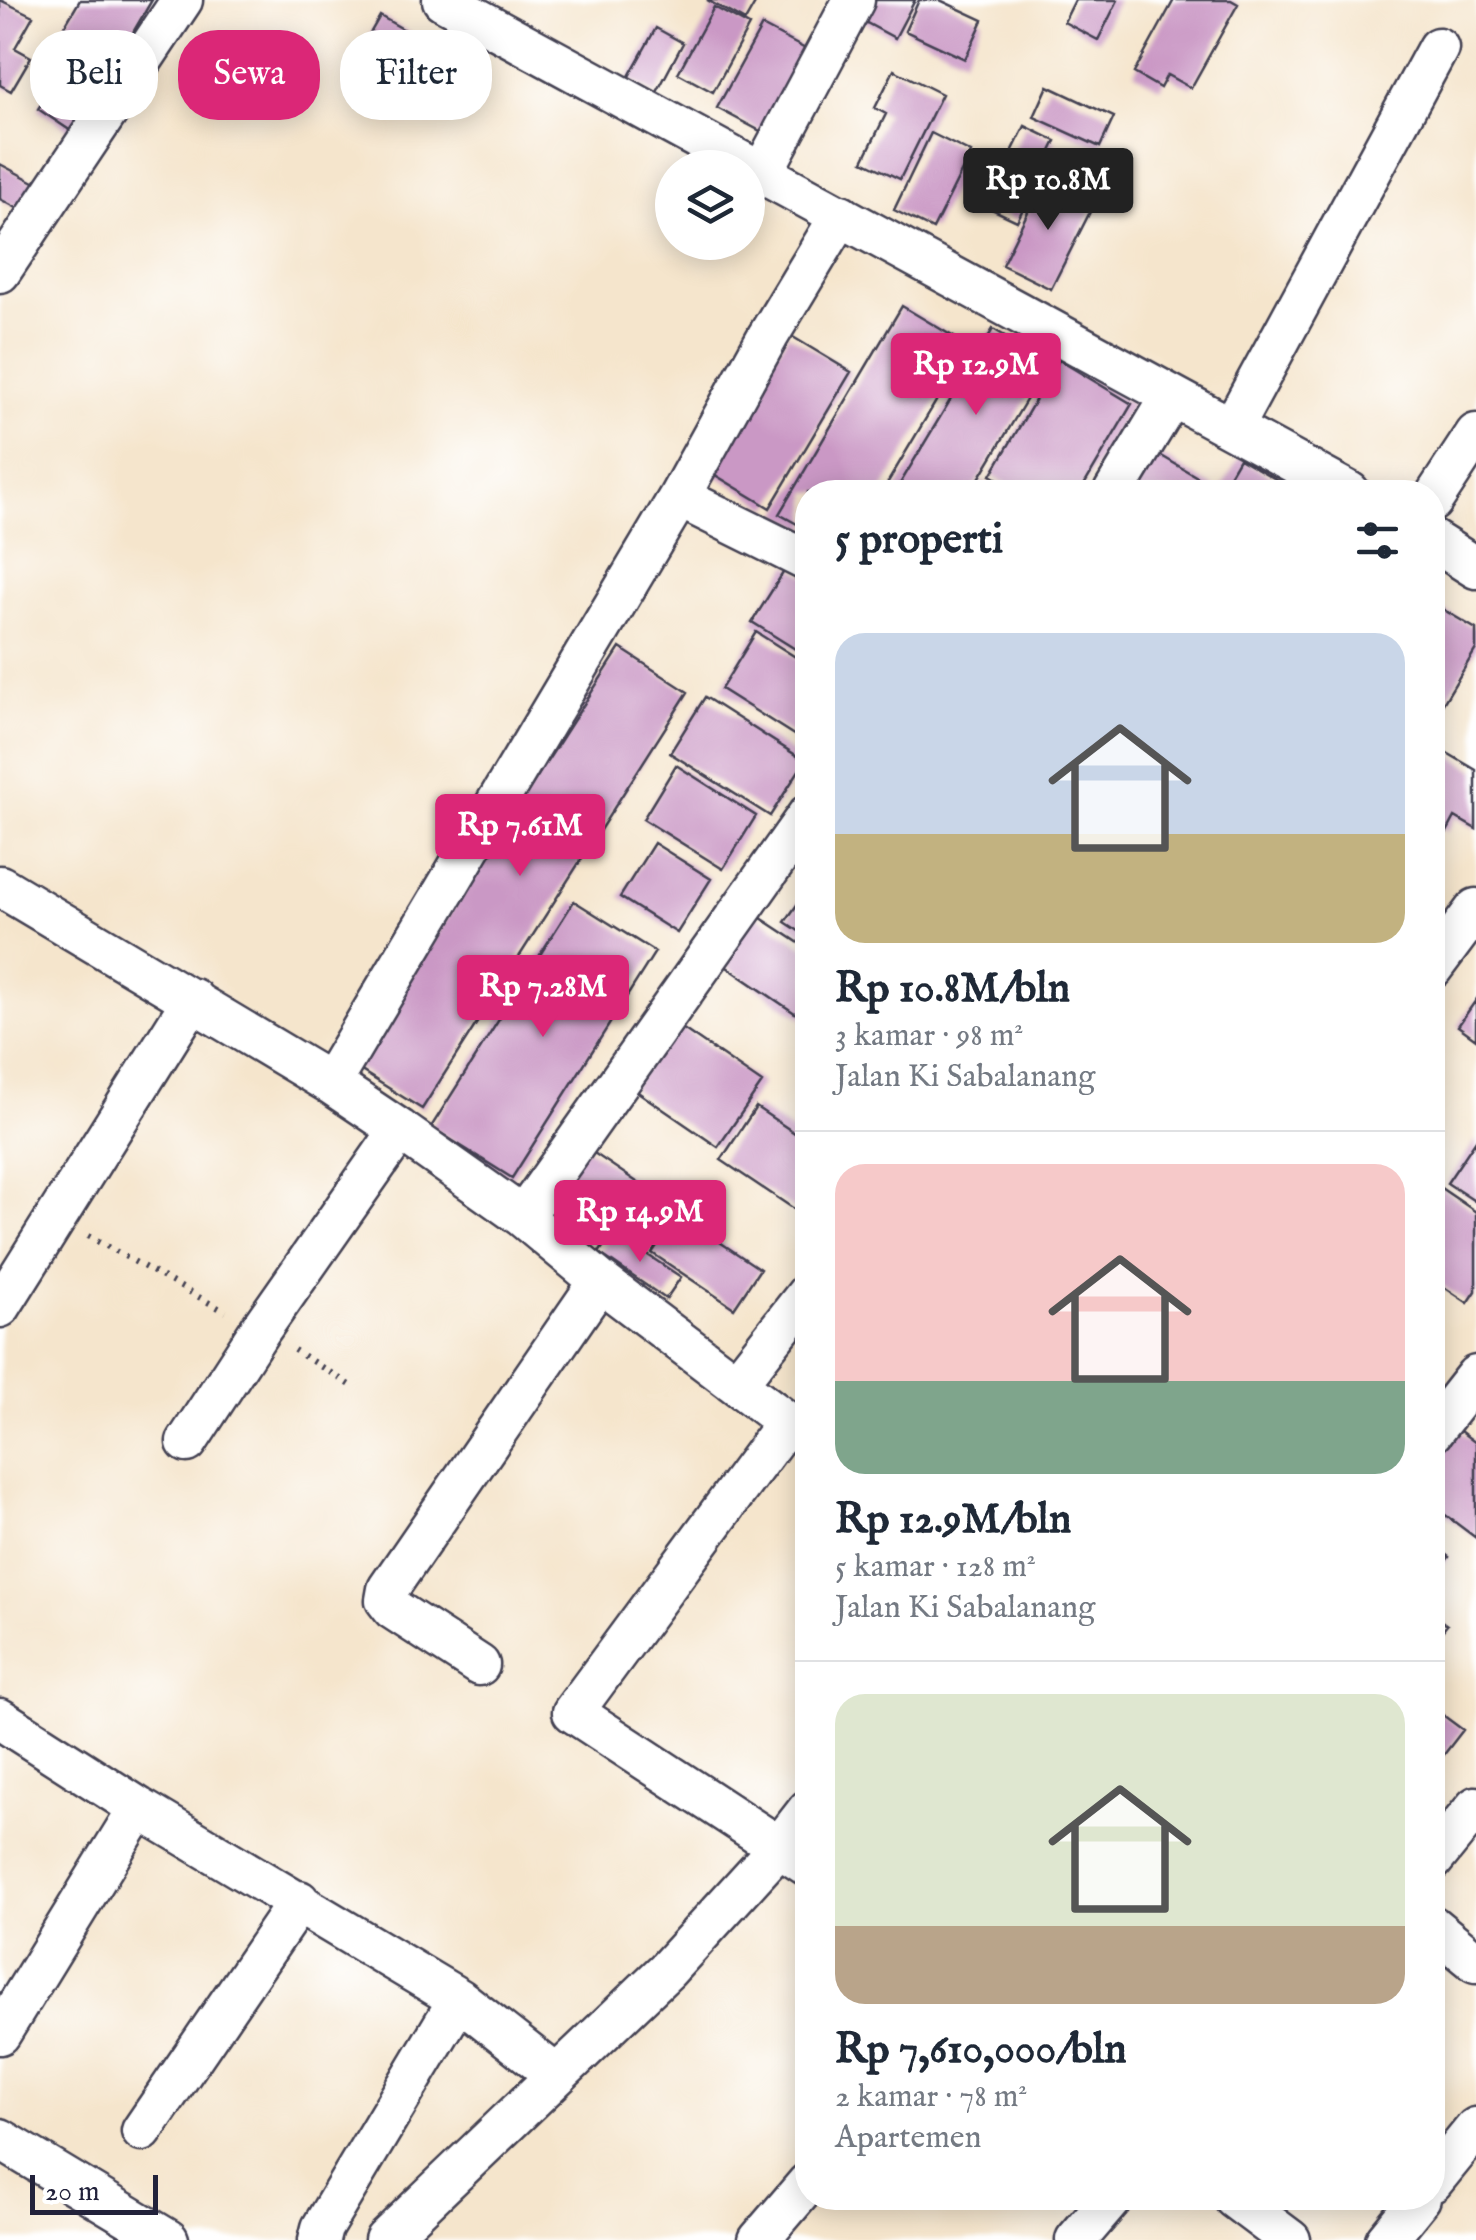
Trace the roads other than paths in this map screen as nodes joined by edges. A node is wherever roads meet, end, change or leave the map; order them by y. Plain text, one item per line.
1 (182, 0) edge
2 (443, 0) edge
3 (854, 0) edge
4 (1438, 48) dead end
5 (720, 150) edge
6 (765, 167) edge
7 (765, 175) edge
8 (840, 215) junction
9 (14, 221) edge
10 (0, 272) edge
11 (1172, 396) junction
12 (1232, 428) junction
13 (1476, 434) edge
14 (1121, 480) edge
15 (1326, 480) edge
16 (1445, 481) edge
17 (680, 496) junction
18 (1445, 548) edge
19 (795, 554) edge
20 (1476, 568) edge
21 (795, 833) edge
22 (0, 886) edge
23 (1462, 918) edge
24 (1445, 946) edge
25 (193, 1000) junction
26 (330, 1082) junction
27 (400, 1130) junction
28 (523, 1217) junction
29 (600, 1281) junction
30 (0, 1307) edge
31 (795, 1309) edge
32 (1476, 1376) edge
33 (737, 1383) junction
34 (1448, 1415) edge
35 (795, 1428) edge
36 (795, 1434) edge
37 (187, 1442) dead end
38 (479, 1665) dead end
39 (0, 1719) edge
40 (1476, 1807) edge
41 (139, 1808) junction
42 (1445, 1845) edge
43 (794, 1856) edge
44 (299, 1901) junction
45 (1445, 1937) edge
46 (1476, 1962) edge
47 (459, 1999) junction
48 (0, 2034) edge
49 (556, 2075) junction
50 (1476, 2128) edge
51 (142, 2131) dead end
52 (0, 2139) edge
53 (1445, 2166) edge
54 (795, 2198) edge
55 (1102, 2210) edge
56 (1250, 2210) edge
57 (1410, 2210) edge
58 (168, 2240) edge
59 (319, 2240) edge
60 (385, 2240) edge
61 (758, 2240) edge
62 (1076, 2240) edge
63 (1290, 2240) edge
64 (1386, 2240) edge

1 - 9 street
2 - 5 street
3 - 6 street
4 - 12 street
7 - 8 street
8 - 11 street
8 - 17 street
9 - 10 street
11 - 12 street
11 - 14 street
12 - 15 street
13 - 16 street
17 - 19 street
17 - 26 street
18 - 20 street
21 - 28 street
22 - 25 street
23 - 24 street
25 - 26 street
25 - 30 street
26 - 27 street
27 - 28 street
27 - 37 street
28 - 29 street
29 - 33 street
29 - 38 street
31 - 33 street
32 - 34 street
33 - 35 street
36 - 43 street
39 - 41 street
40 - 42 street
41 - 44 street
41 - 48 street
43 - 49 street
44 - 47 street
44 - 51 street
45 - 46 street
47 - 49 street
47 - 59 street
49 - 60 street
50 - 53 street
52 - 58 street
54 - 61 street
55 - 62 street
56 - 63 street
57 - 64 street

